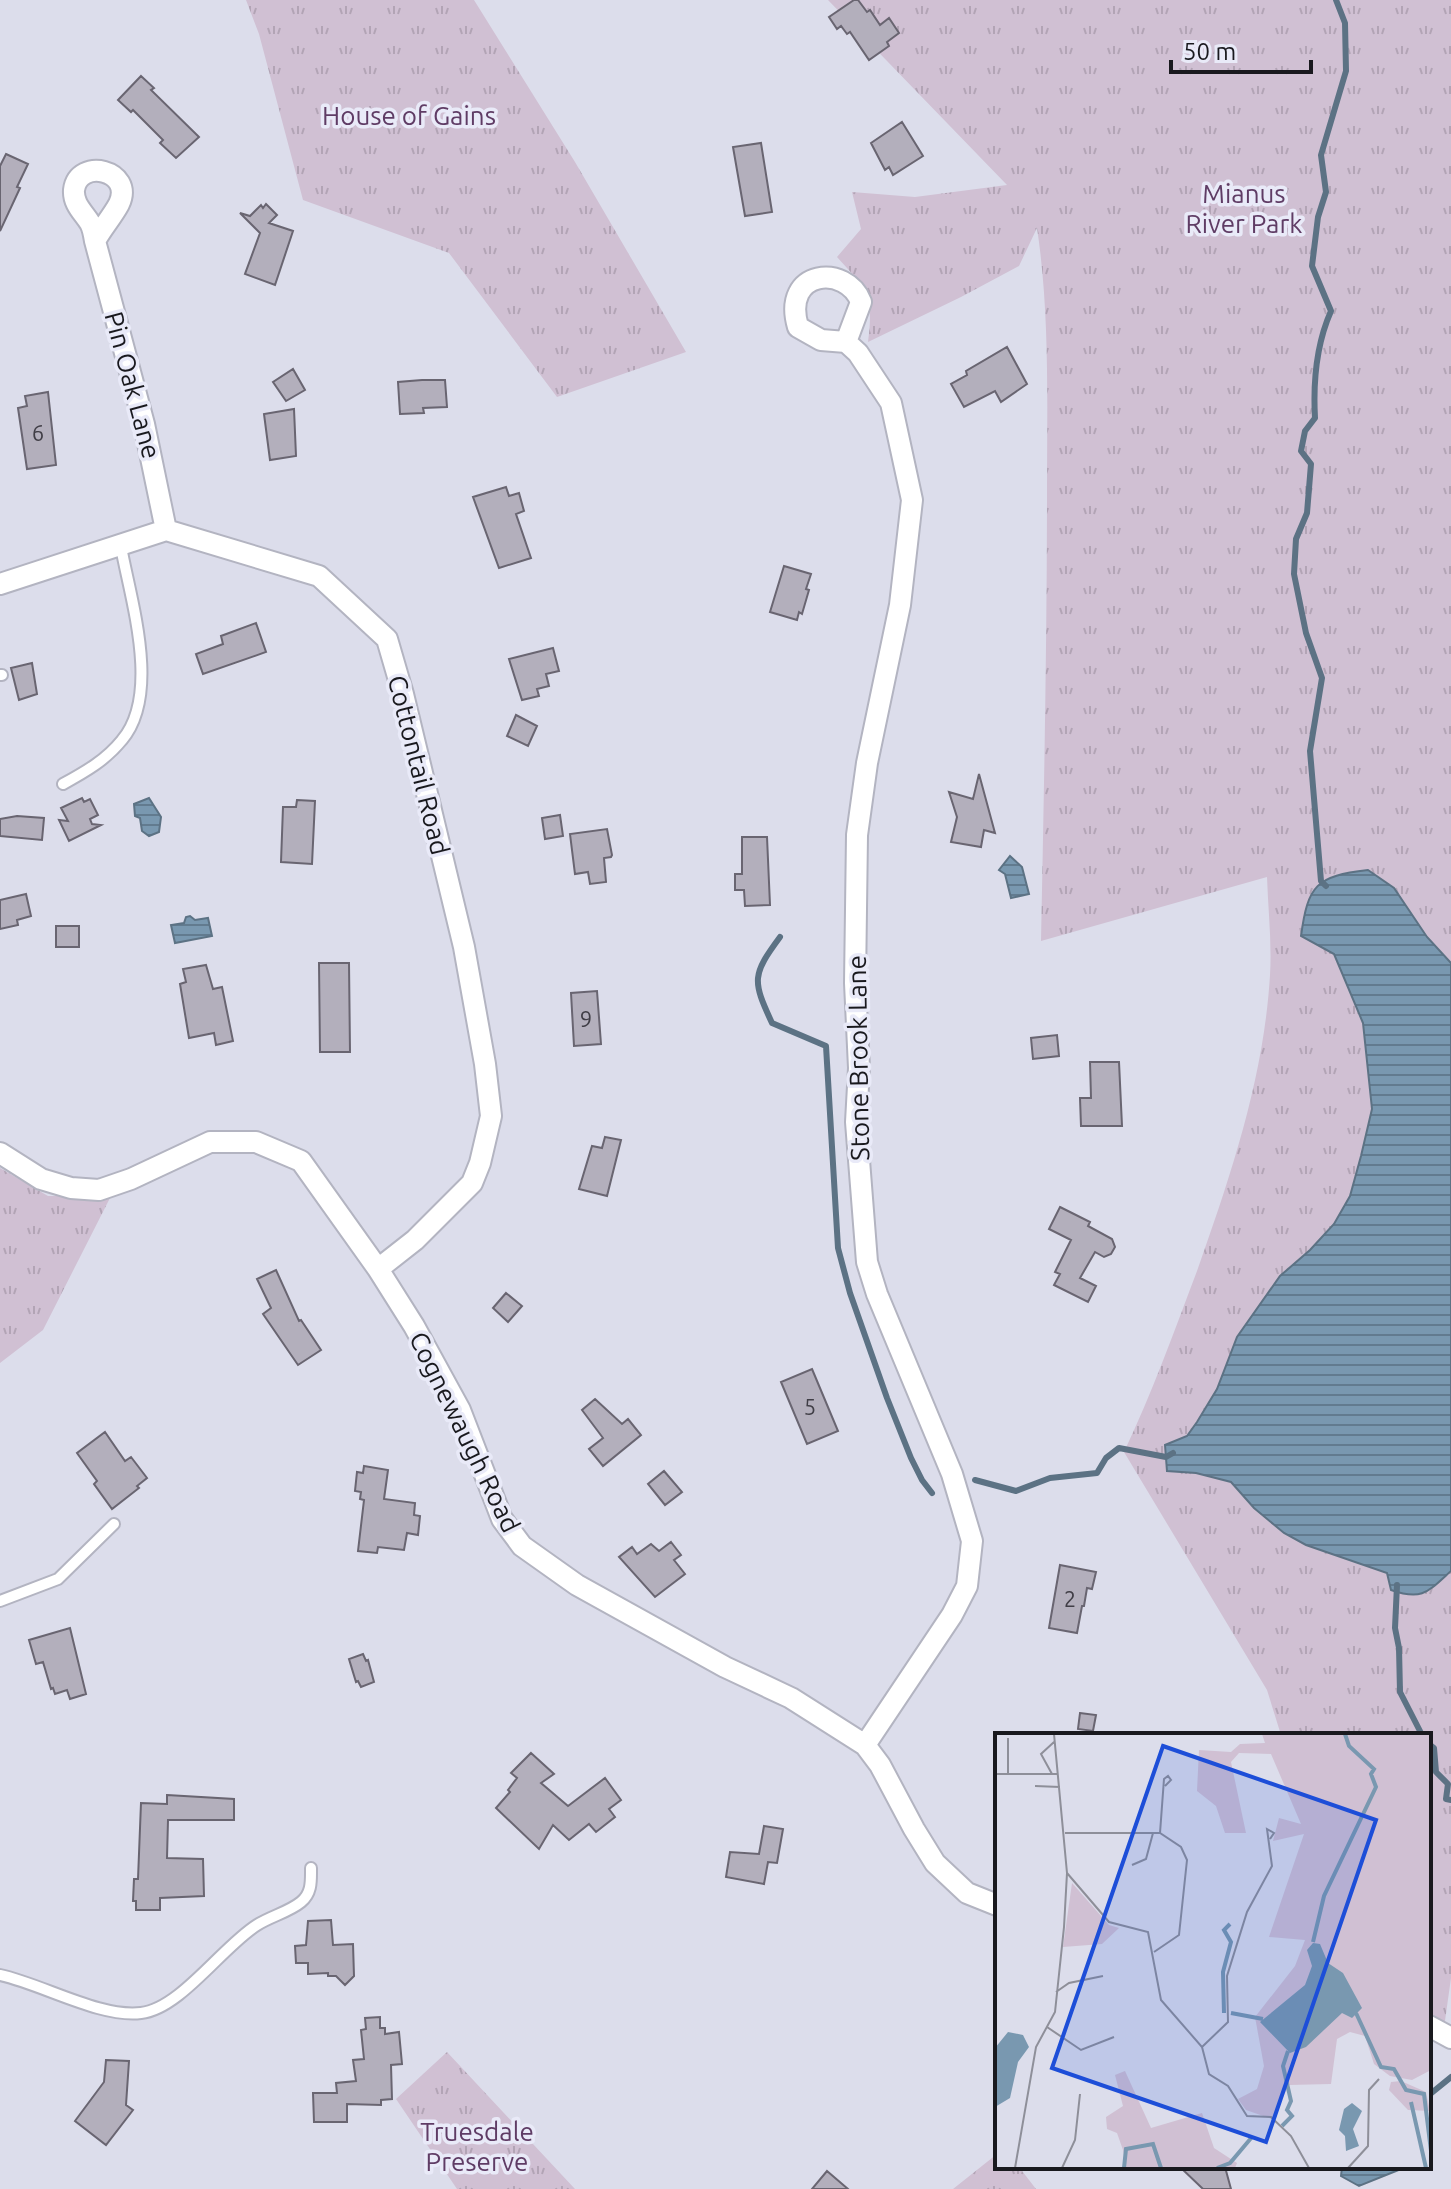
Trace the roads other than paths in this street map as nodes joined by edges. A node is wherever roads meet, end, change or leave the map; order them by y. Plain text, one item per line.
1 (95, 241) dead end
2 (846, 342) dead end
3 (166, 530) junction
4 (121, 547) junction
5 (0, 584) edge
6 (63, 784) dead end
7 (0, 1153) edge
8 (378, 1269) junction
9 (114, 1524) dead end
10 (0, 1601) edge
11 (865, 1745) junction
12 (311, 1868) dead end
13 (995, 1904) edge
14 (0, 1975) edge
15 (1431, 2027) edge
16 (1451, 2038) edge

1 - 3 street, Pin Oak Lane
2 - 11 street, Stone Brook Lane
3 - 4 street
3 - 8 street, Cottontail Road
4 - 5 street
4 - 6 lane
7 - 8 street, Cognewaugh Road
8 - 11 street, Cognewaugh Road
9 - 10 lane
11 - 13 street, Cognewaugh Road
12 - 14 lane
15 - 16 street

